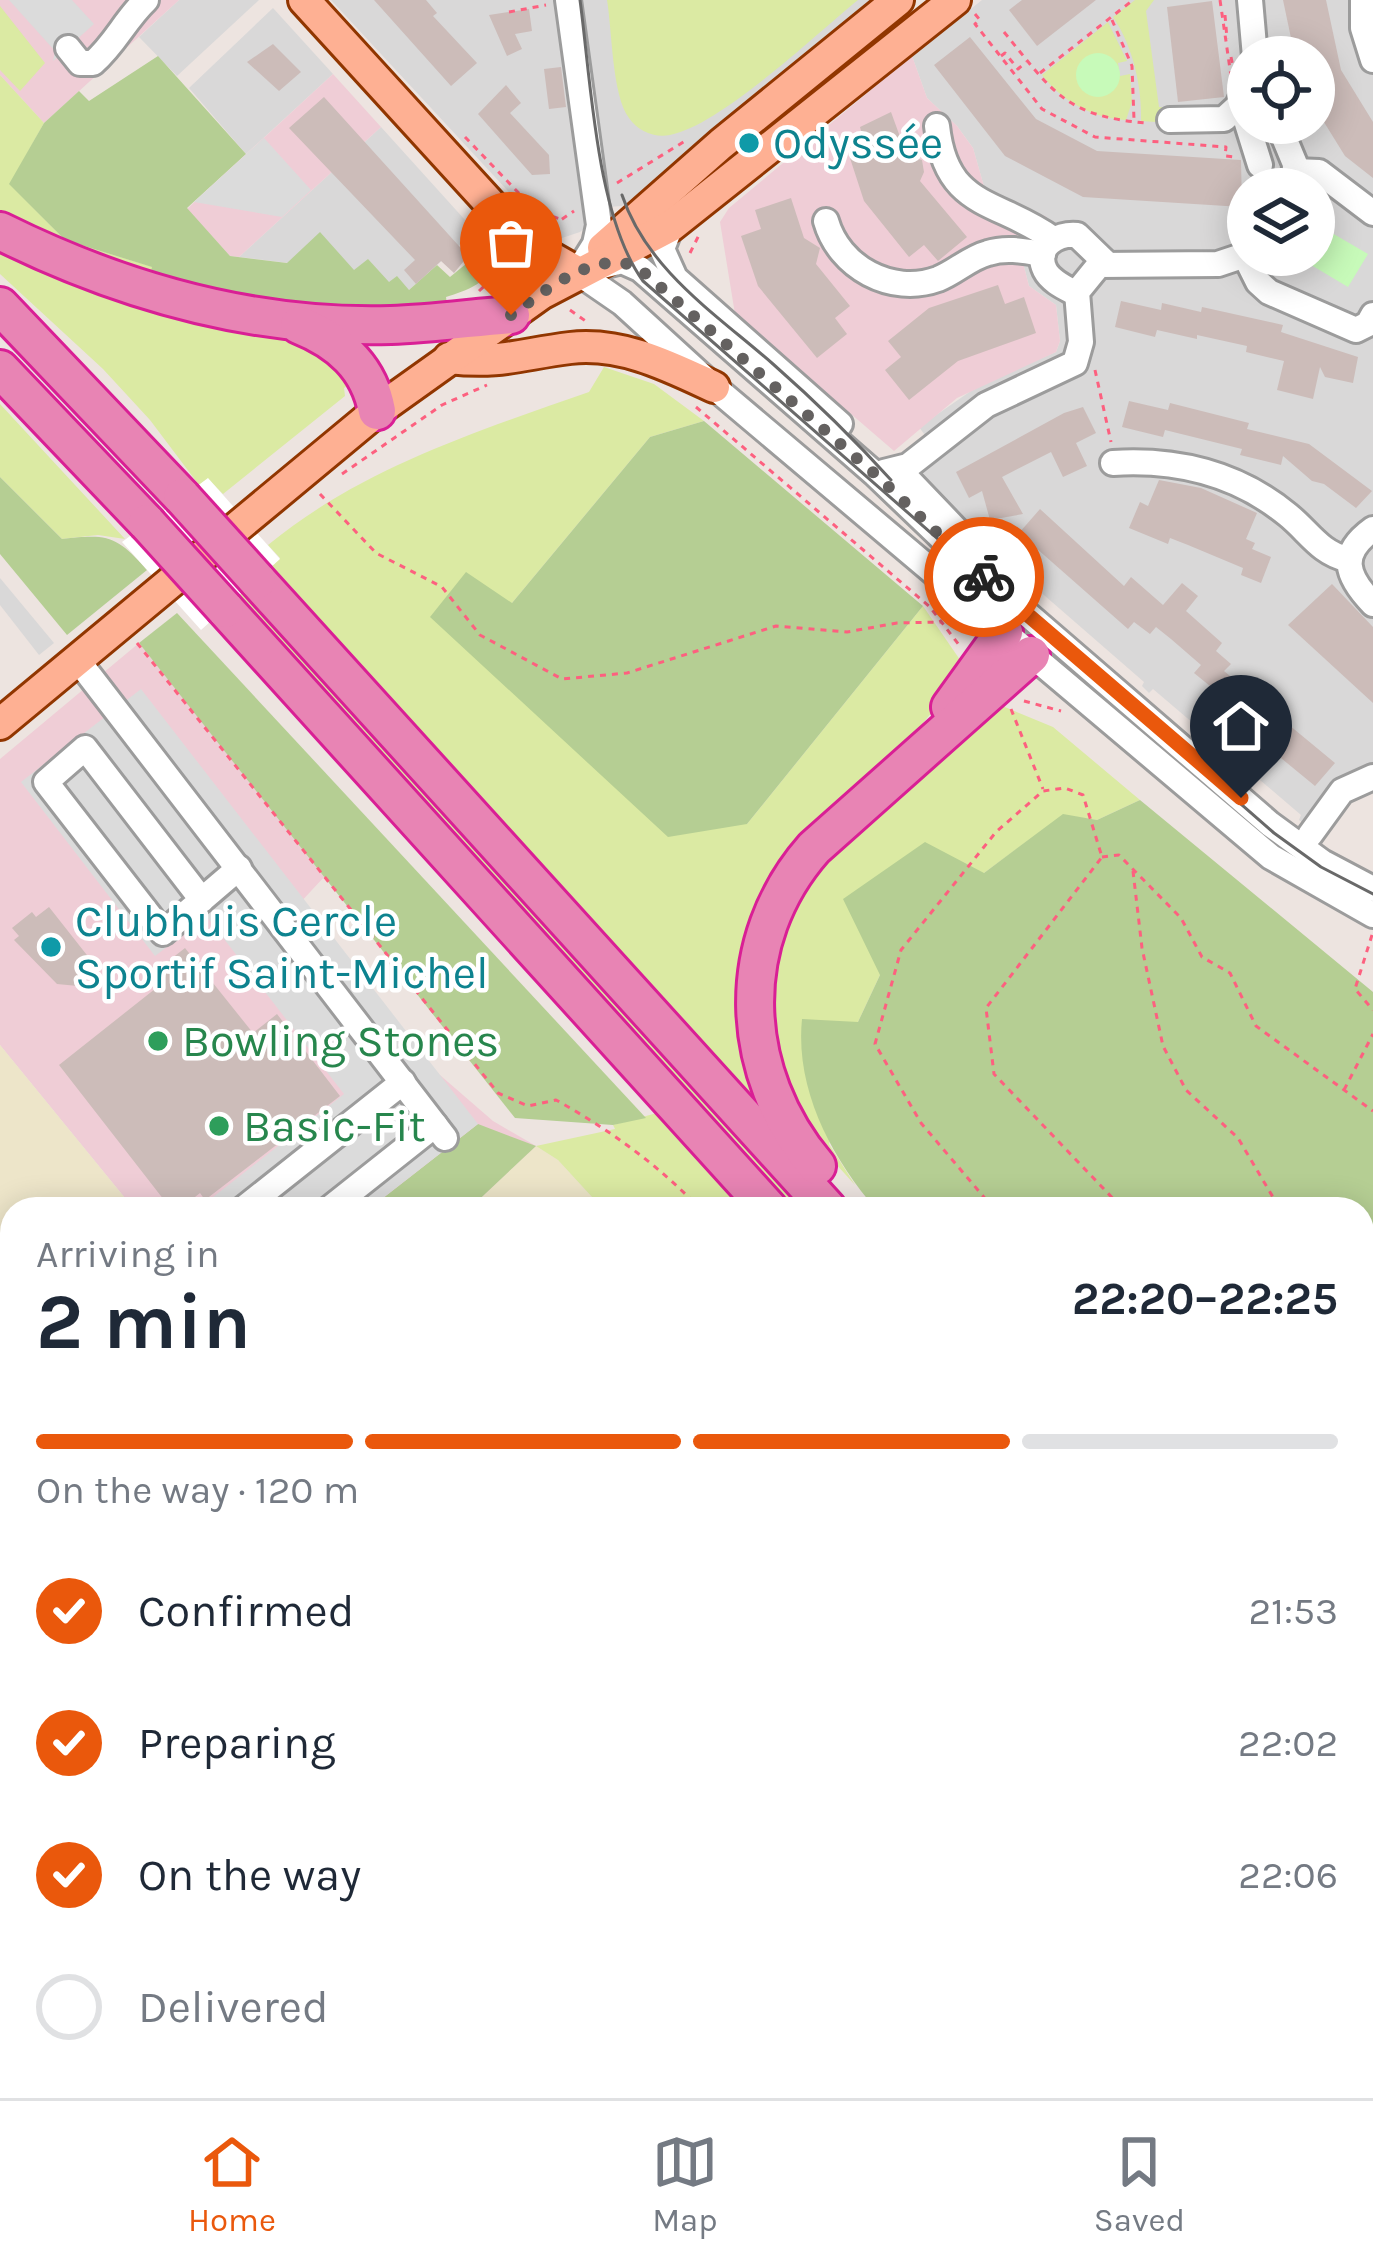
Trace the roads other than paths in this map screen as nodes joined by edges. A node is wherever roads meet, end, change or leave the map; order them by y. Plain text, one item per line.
1 (146, 0) edge
2 (304, 0) edge
3 (898, 0) edge
4 (1250, 0) edge
5 (1363, 0) edge
6 (558, 2) edge
7 (962, 4) edge
8 (1246, 36) edge
9 (68, 48) dead end
10 (1373, 58) edge
11 (1227, 114) edge
12 (1171, 119) road end
13 (937, 126) dead end
14 (1249, 144) edge
15 (1251, 161) road end
16 (1335, 184) edge
17 (1373, 213) edge
18 (826, 221) dead end
19 (671, 226) junction
20 (0, 230) edge
21 (1048, 246) junction
22 (1227, 261) edge
23 (1106, 262) junction
24 (577, 272) junction
25 (1259, 276) edge
26 (1077, 294) junction
27 (0, 306) edge
28 (511, 315) junction
29 (1373, 315) edge
30 (290, 322) junction
31 (449, 358) junction
32 (0, 369) edge
33 (0, 395) edge
34 (703, 395) junction
35 (377, 411) junction
36 (1113, 464) road end
37 (93, 466) junction
38 (887, 472) junction
39 (838, 492) junction
40 (1373, 530) edge
41 (1347, 559) junction
42 (1373, 604) edge
43 (1029, 641) junction
44 (76, 658) junction
45 (50, 679) junction
46 (0, 713) edge
47 (0, 724) edge
48 (1373, 777) edge
49 (1310, 835) junction
50 (239, 868) junction
51 (1373, 872) edge
52 (1373, 889) edge
53 (202, 900) junction
54 (1373, 915) edge
55 (403, 1082) junction
56 (258, 1197) edge
57 (346, 1197) edge
58 (758, 1197) edge
59 (818, 1197) edge
60 (826, 1197) edge

1 - 9 street
2 - 24 main road
3 - 24 main road
4 - 8 street
5 - 10 street
6 - 24 street
7 - 19 main road
11 - 12 street
13 - 21 street
14 - 15 street
16 - 17 street
18 - 21 street
19 - 24 main road
19 - 38 street
20 - 30 highway
21 - 23 street
21 - 26 street
22 - 23 street
23 - 26 street
24 - 28 main road
24 - 34 street
24 - 38 street
25 - 29 street
26 - 38 street
27 - 59 highway, bridge
28 - 30 highway
28 - 31 main road
30 - 35 highway
31 - 34 main road
31 - 35 main road
32 - 37 highway
33 - 37 highway
34 - 39 street
35 - 44 main road
36 - 41 street
37 - 58 highway, bridge
38 - 39 street
38 - 43 street
38 - 49 street
39 - 43 street
40 - 41 street
41 - 42 street
43 - 52 street
43 - 54 street
43 - 60 highway
44 - 45 main road
44 - 50 street
45 - 46 main road
45 - 47 main road
48 - 49 street
49 - 51 street
50 - 53 street
50 - 55 street
53 - 53 street
55 - 56 street
55 - 57 street

